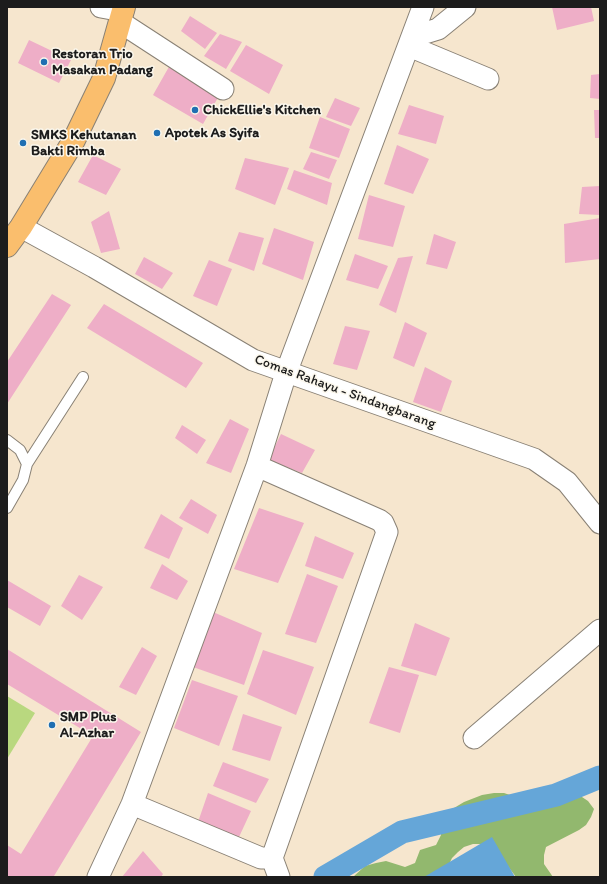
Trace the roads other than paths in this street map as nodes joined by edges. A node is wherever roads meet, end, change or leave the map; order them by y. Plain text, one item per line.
1 (101, 7) edge
2 (422, 7) edge
3 (465, 7) edge
4 (122, 13) edge
5 (410, 41) junction
6 (488, 79) dead end
7 (223, 89) dead end
8 (21, 227) junction
9 (7, 246) edge
10 (286, 373) junction
11 (83, 377) dead end
12 (7, 440) edge
13 (27, 464) junction
14 (257, 466) junction
15 (7, 508) edge
16 (600, 522) edge
17 (600, 630) edge
18 (474, 738) dead end
19 (132, 804) junction
20 (272, 858) junction
21 (98, 877) edge
22 (279, 877) edge

1 - 4 street
2 - 5 street
3 - 5 street
4 - 7 street
4 - 8 main road
5 - 6 street
5 - 10 street
8 - 9 main road
8 - 10 street, Comas Rahayu - Sindangbarang
10 - 14 street
10 - 16 street, Comas Rahayu - Sindangbarang
11 - 13 lane
12 - 13 lane
13 - 15 lane
14 - 19 street
14 - 20 street
17 - 18 street
19 - 20 street
19 - 21 street
20 - 22 street

